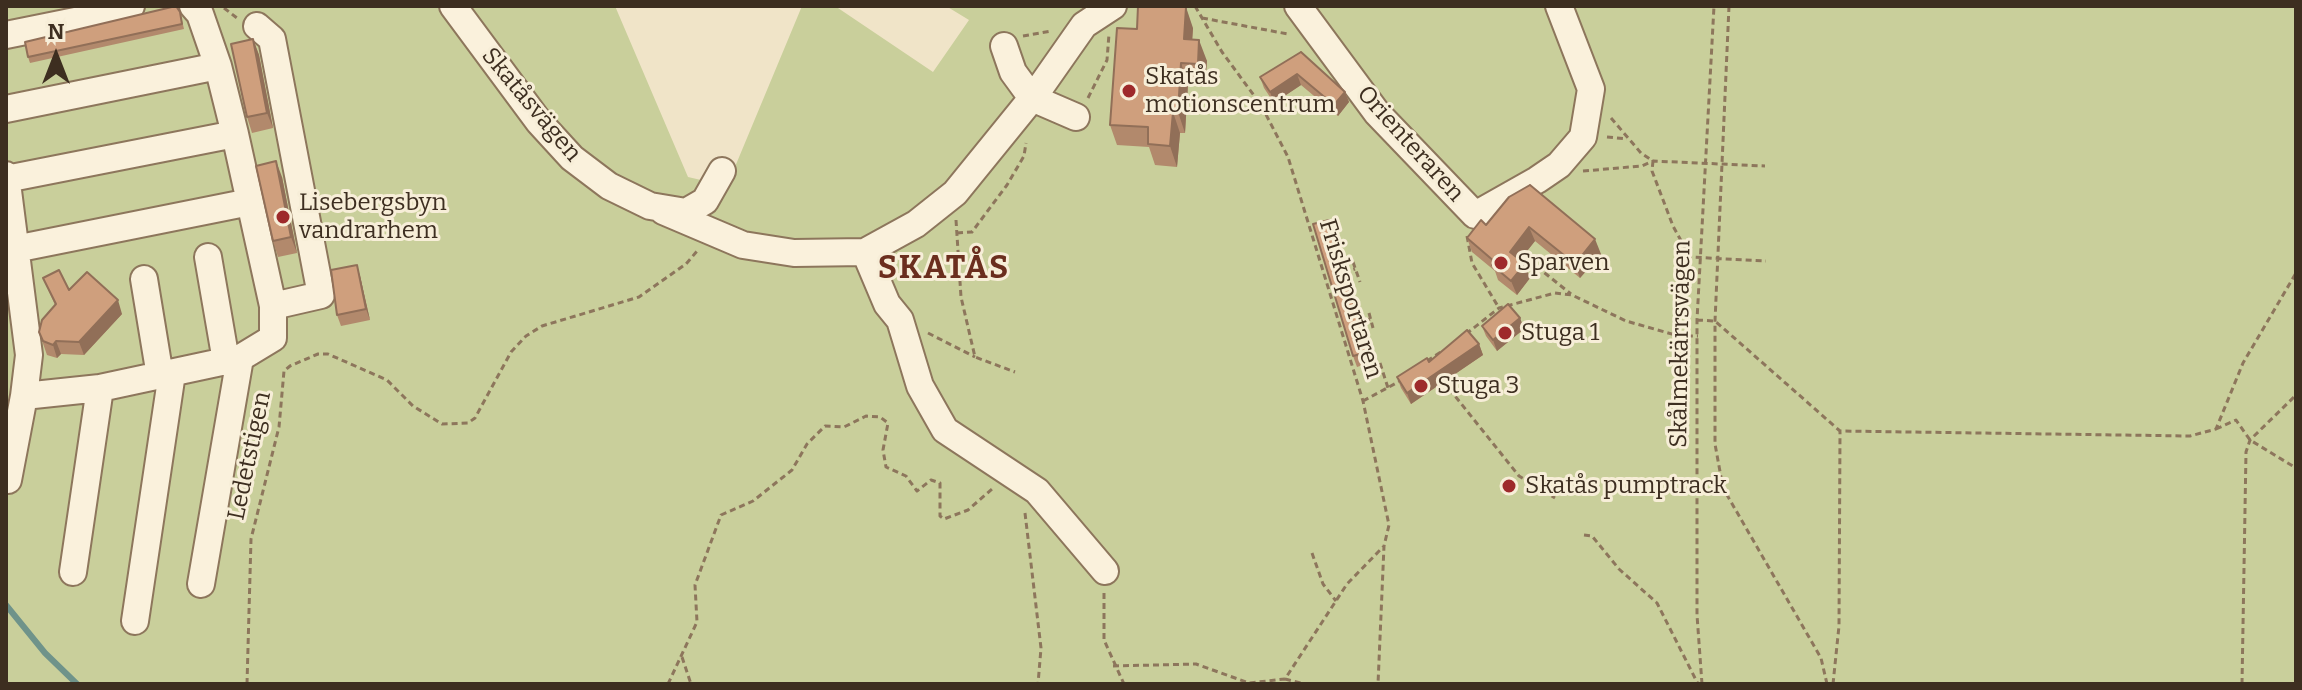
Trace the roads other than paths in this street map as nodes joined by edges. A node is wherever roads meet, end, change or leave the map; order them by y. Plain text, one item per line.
1 (131, 6) edge
2 (193, 6) edge
3 (453, 6) edge
4 (1298, 6) edge
5 (1559, 6) edge
6 (1139, 7) edge
7 (1116, 8) edge
8 (257, 26) dead end
9 (6, 35) edge
10 (1004, 46) dead end
11 (218, 66) junction
12 (1028, 104) junction
13 (6, 109) edge
14 (1076, 117) dead end
15 (235, 134) junction
16 (722, 171) dead end
17 (6, 177) edge
18 (250, 202) junction
19 (663, 211) junction
20 (15, 249) junction
21 (865, 252) junction
22 (208, 257) dead end
23 (144, 279) dead end
24 (273, 306) junction
25 (233, 360) junction
26 (166, 374) junction
27 (100, 388) junction
28 (24, 396) junction
29 (8, 480) dead end
30 (1105, 571) road end
31 (73, 572) dead end
32 (201, 584) dead end
33 (135, 621) dead end

1 - 9 street
2 - 11 street
3 - 19 street, Skatåsvägen
4 - 5 street, Orienteraren
6 - 7 street
7 - 12 street, Skatåsvägen
8 - 24 street
10 - 12 street
11 - 13 street
11 - 15 street
12 - 14 street
12 - 21 street, Skatåsvägen
15 - 17 street
15 - 18 street
16 - 19 street
17 - 20 street
18 - 20 street
18 - 24 street
19 - 21 street, Skatåsvägen
20 - 28 street
21 - 30 street
22 - 25 street
23 - 26 street
24 - 25 street
25 - 26 street
25 - 32 street
26 - 27 street
26 - 33 street
27 - 28 street
27 - 31 street
28 - 29 street

